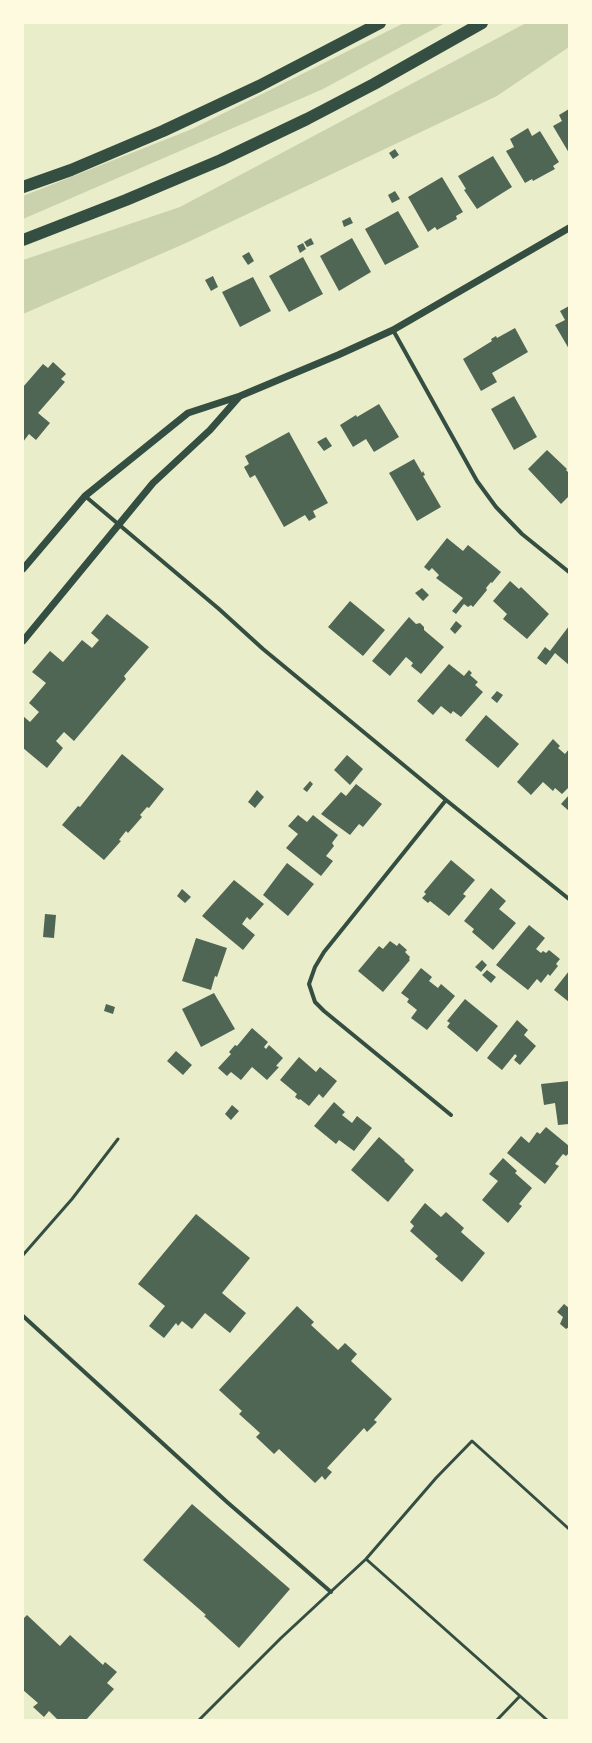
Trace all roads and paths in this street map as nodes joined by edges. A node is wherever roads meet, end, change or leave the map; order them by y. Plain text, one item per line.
1 (380, 23) edge
2 (482, 23) edge
3 (23, 186) edge
4 (569, 228) edge
5 (23, 240) edge
6 (393, 330) junction
7 (240, 396) junction
8 (85, 496) junction
9 (119, 524) junction
10 (23, 569) edge
11 (569, 572) edge
12 (23, 641) edge
13 (446, 800) junction
14 (569, 898) edge
15 (451, 1115) dead end
16 (118, 1139) dead end
17 (23, 1255) edge
18 (23, 1316) edge
19 (569, 1529) edge
20 (366, 1560) junction
21 (331, 1592) junction
22 (520, 1696) junction
23 (199, 1720) edge
24 (496, 1720) edge
25 (546, 1720) edge

1 - 3 highway
2 - 5 highway
4 - 6 street
6 - 7 street
6 - 11 street
7 - 8 street
7 - 9 street
8 - 9 street
8 - 10 street
9 - 12 street
9 - 13 street
13 - 14 street
13 - 15 street
16 - 17 lane
18 - 21 street
19 - 20 lane
20 - 21 lane
20 - 22 lane
21 - 23 lane
22 - 24 lane
22 - 25 lane

